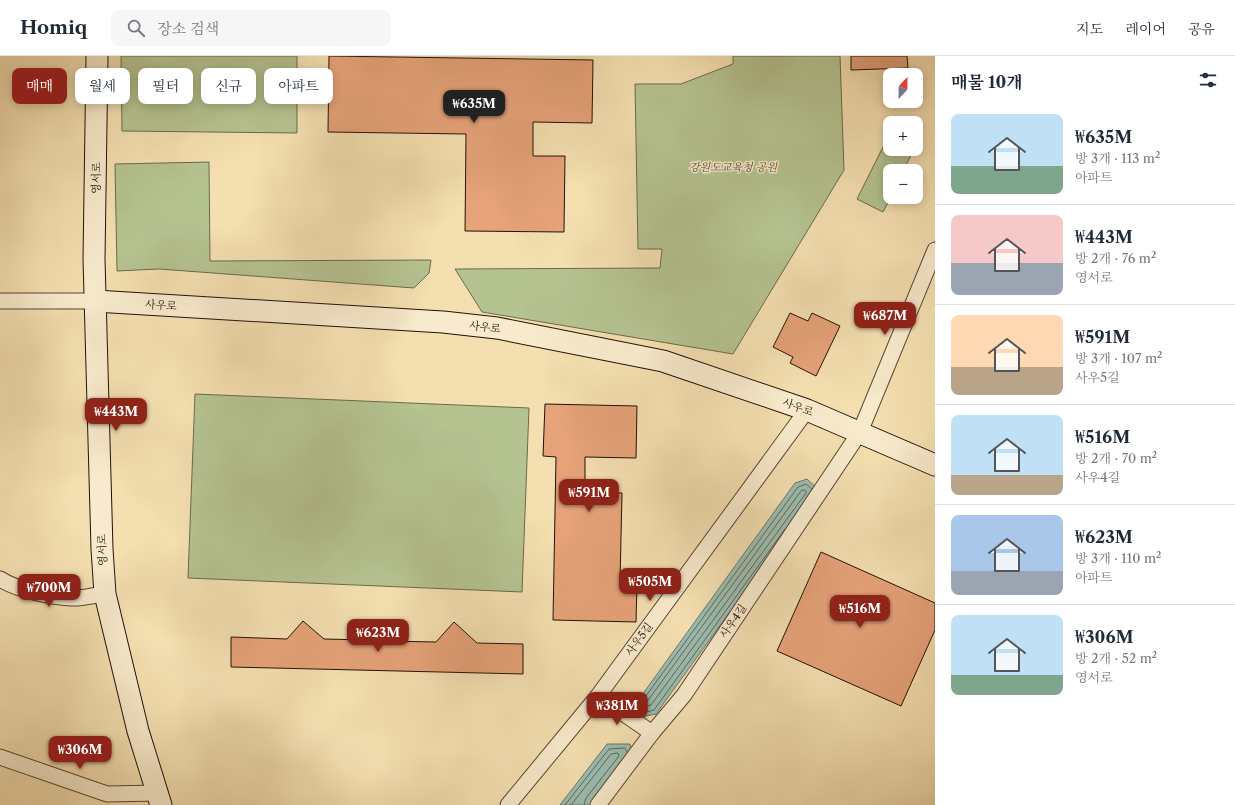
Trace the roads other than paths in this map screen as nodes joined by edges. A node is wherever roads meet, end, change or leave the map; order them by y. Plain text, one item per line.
1 (97, 56) edge
2 (935, 250) edge
3 (0, 301) edge
4 (95, 301) junction
5 (807, 410) junction
6 (860, 432) junction
7 (935, 465) edge
8 (0, 579) edge
9 (105, 594) junction
10 (598, 696) junction
11 (652, 734) junction
12 (0, 757) edge
13 (159, 799) edge
14 (508, 805) edge
15 (598, 805) edge

1 - 4 street, 영서로
2 - 6 street
3 - 4 street
4 - 5 street, 사우로
4 - 9 street, 영서로
5 - 6 street, 사우로
5 - 10 street, 사우5길
6 - 7 street, 사우로
6 - 11 street, 사우4길
8 - 9 street
9 - 13 street, 영서로
10 - 11 street
10 - 14 street, 사우5길
11 - 15 street, 사우4길
12 - 13 street, 영서로

